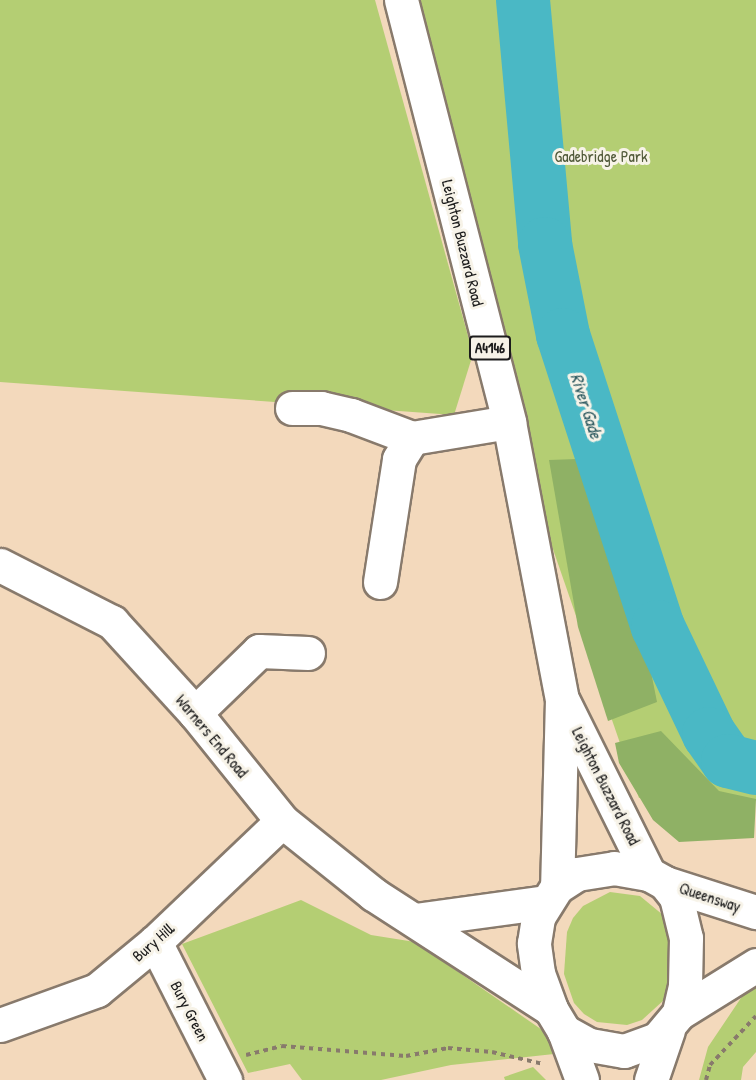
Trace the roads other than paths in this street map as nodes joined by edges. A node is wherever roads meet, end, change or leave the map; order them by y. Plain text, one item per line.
1 (401, 0) edge
2 (292, 408) dead end
3 (509, 422) junction
4 (412, 438) junction
5 (0, 566) edge
6 (380, 582) dead end
7 (308, 653) dead end
8 (562, 699) junction
9 (195, 713) junction
10 (282, 821) junction
11 (657, 878) junction
12 (551, 895) junction
13 (756, 912) edge
14 (416, 920) junction
15 (155, 942) junction
16 (756, 965) edge
17 (557, 1020) junction
18 (673, 1022) junction
19 (0, 1025) edge
20 (220, 1071) edge
21 (581, 1076) edge
22 (651, 1080) edge

1 - 3 main road, Leighton Buzzard Road / A4146
2 - 4 main road
3 - 4 main road
3 - 8 main road, Leighton Buzzard Road / A4146
4 - 6 main road
5 - 9 main road, Warners End Road
7 - 9 main road
8 - 11 main road, Leighton Buzzard Road / A4146
8 - 12 main road, Leighton Buzzard Road / A4146
9 - 10 main road, Warners End Road
10 - 14 main road, Warners End Road
10 - 15 main road, Bury Hill
11 - 12 main road
11 - 13 main road, Queensway
11 - 18 main road
12 - 14 main road
12 - 17 main road
14 - 17 main road, Warners End Road
15 - 19 main road, Bury Hill
15 - 20 main road, Bury Green
16 - 18 main road
17 - 18 main road
17 - 21 main road
18 - 22 main road

